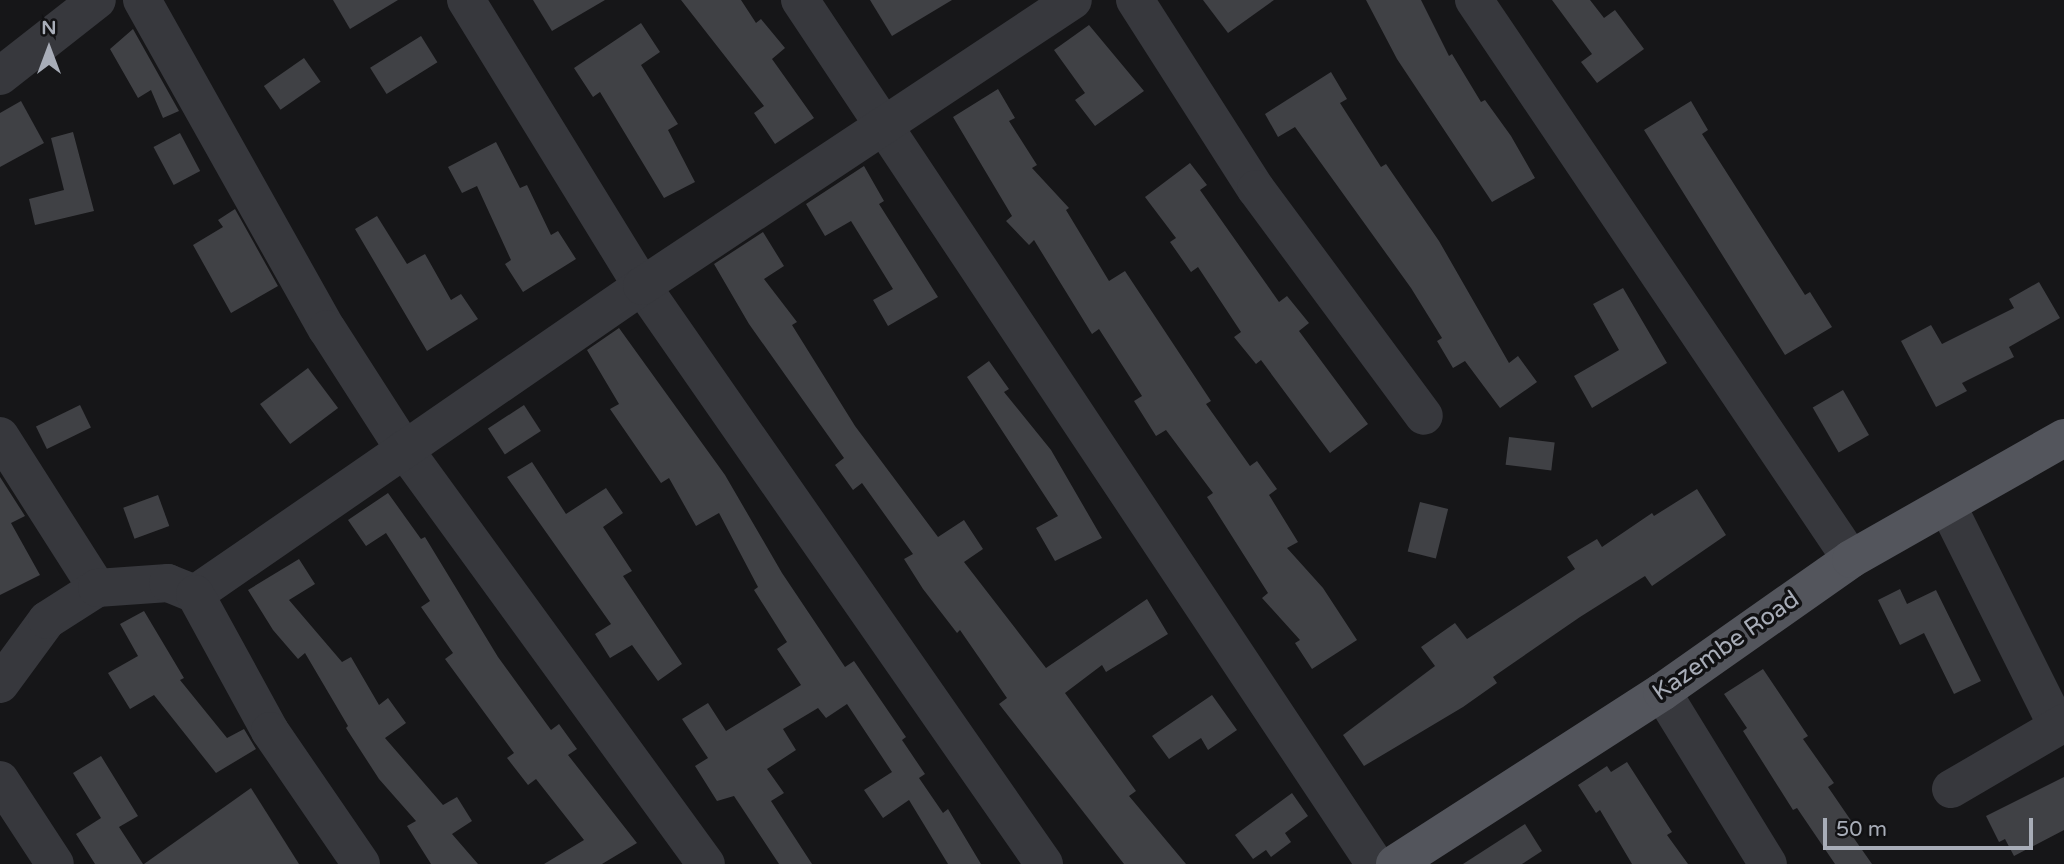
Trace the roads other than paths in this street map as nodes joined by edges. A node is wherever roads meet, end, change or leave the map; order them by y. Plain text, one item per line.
1 (97, 0) edge
2 (142, 0) edge
3 (466, 0) edge
4 (800, 0) edge
5 (1073, 0) edge
6 (1135, 0) edge
7 (1474, 0) edge
8 (0, 76) edge
9 (884, 128) junction
10 (642, 286) junction
11 (1424, 416) dead end
12 (0, 436) edge
13 (2064, 438) edge
14 (404, 449) junction
15 (1947, 505) junction
16 (1851, 559) junction
17 (97, 588) junction
18 (195, 594) junction
19 (0, 684) edge
20 (1662, 692) junction
21 (2060, 724) edge
22 (0, 780) edge
23 (1951, 789) dead end
24 (55, 864) edge
25 (361, 864) edge
26 (706, 864) edge
27 (1044, 864) edge
28 (1375, 864) edge
29 (1395, 864) edge
30 (1768, 864) edge

1 - 8 street
2 - 14 street
3 - 10 street
4 - 9 street
5 - 9 street
6 - 11 street
7 - 16 street
9 - 10 street
9 - 28 street
10 - 14 street
10 - 27 street
12 - 17 street
13 - 15 main road, Kazembe Road
14 - 18 street
14 - 26 street
15 - 16 main road, Kazembe Road
15 - 21 street
16 - 20 main road, Kazembe Road
17 - 18 street
17 - 19 street
18 - 25 street
20 - 29 main road, Kazembe Road
20 - 30 street
21 - 23 street
22 - 24 street

